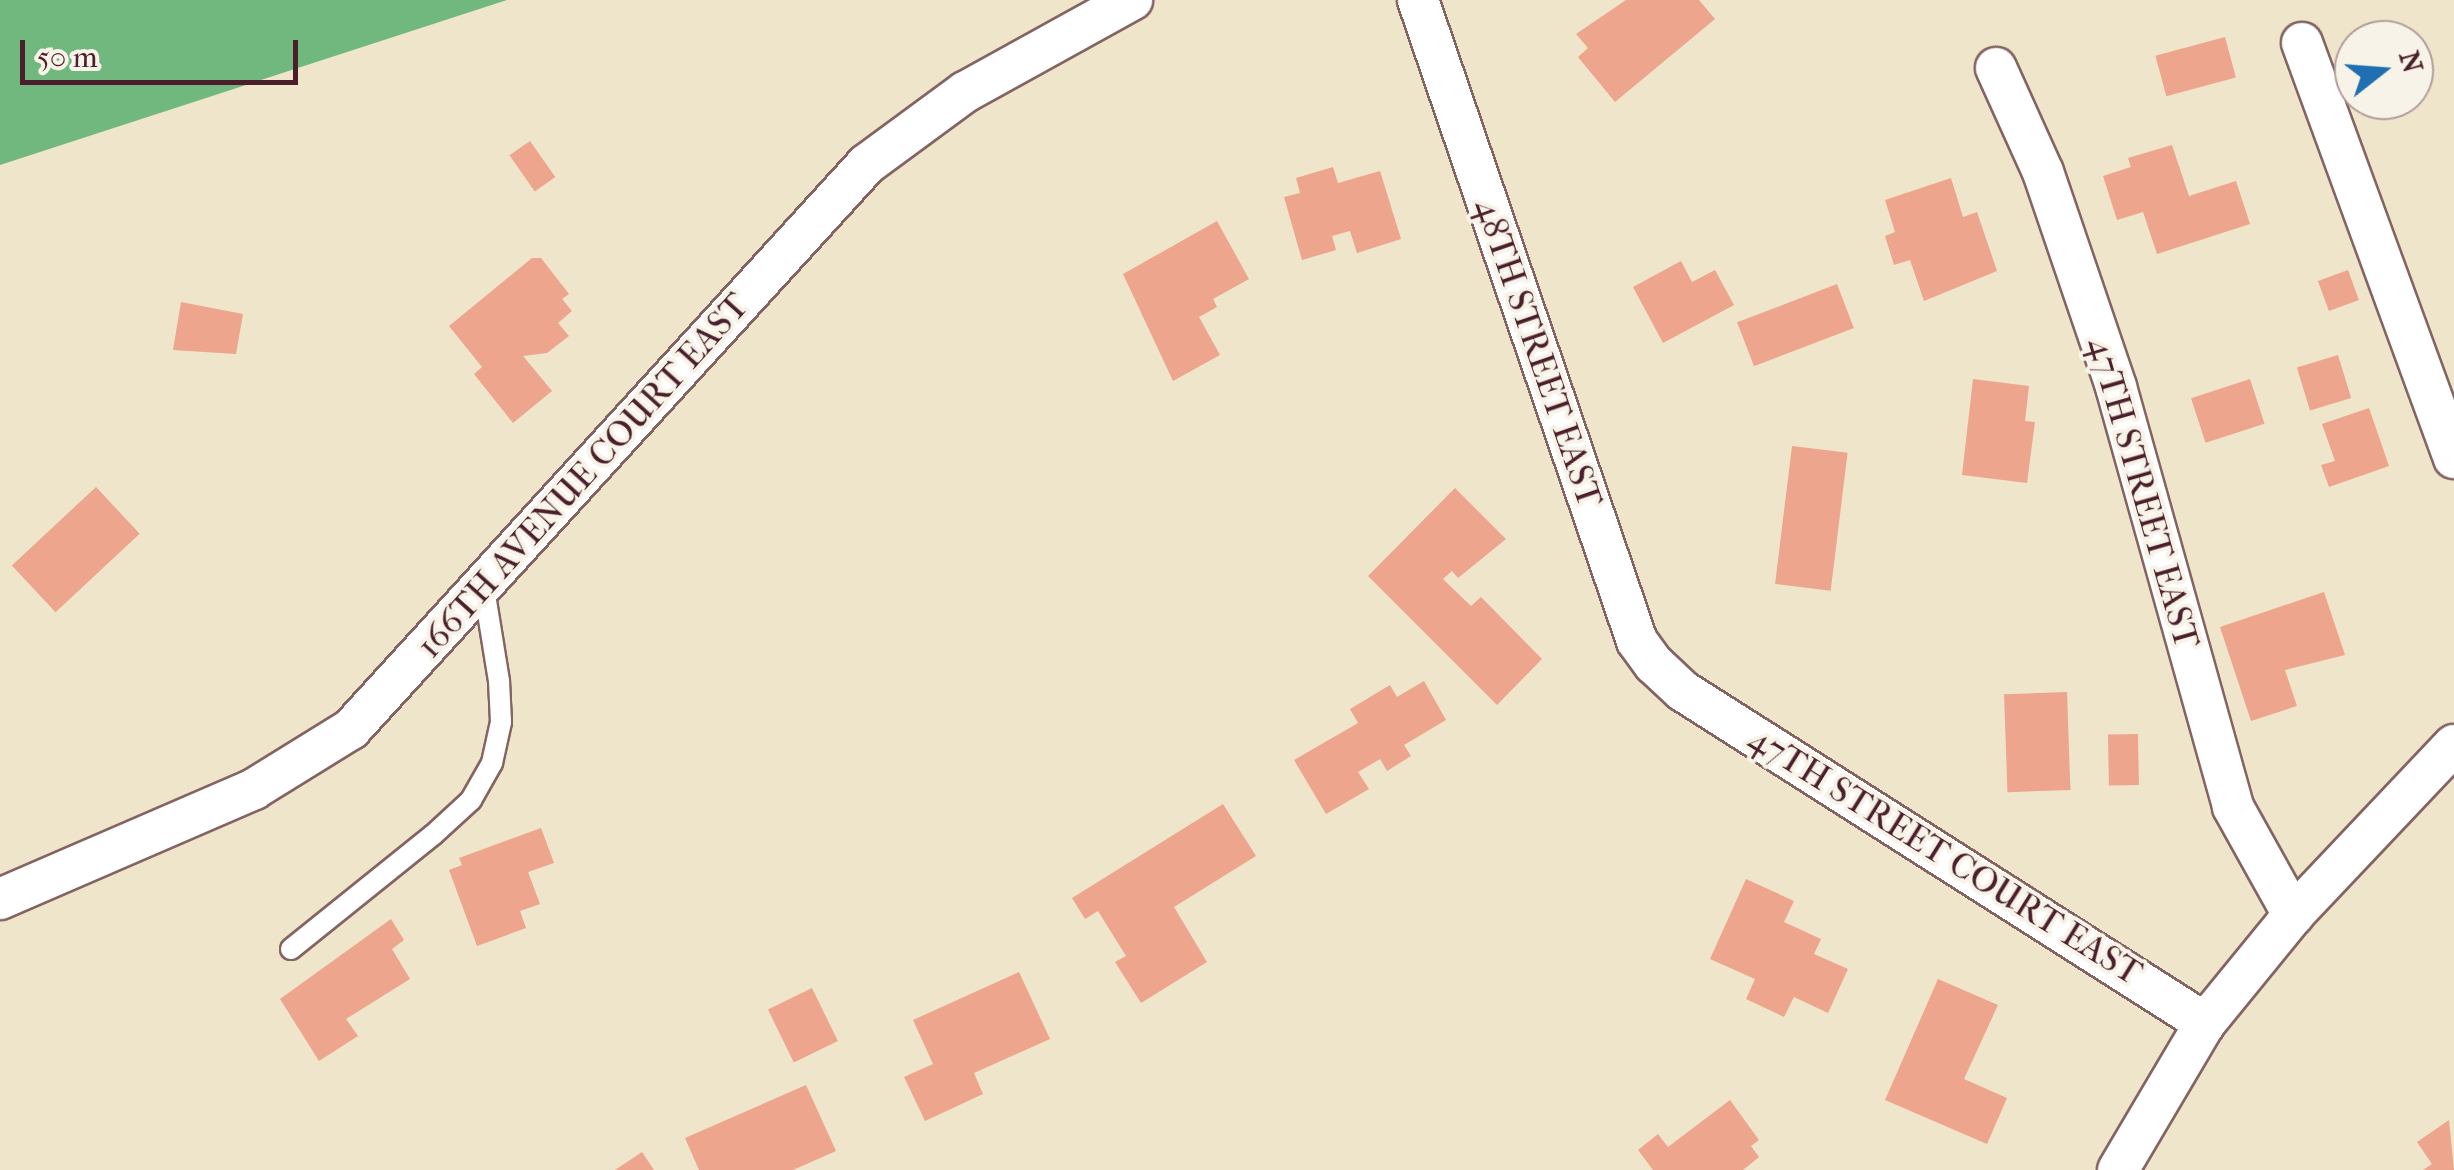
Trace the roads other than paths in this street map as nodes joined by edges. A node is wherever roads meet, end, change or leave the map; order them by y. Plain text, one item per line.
1 (1132, 0) edge
2 (1418, 0) edge
3 (2302, 44) dead end
4 (1996, 68) dead end
5 (2454, 458) edge
6 (484, 588) junction
7 (1683, 691) joint
8 (2454, 745) edge
9 (0, 899) edge
10 (2292, 916) junction
11 (291, 949) dead end
12 (2205, 1023) junction
13 (2118, 1170) edge

1 - 6 street, 166TH AVENUE COURT EAST
2 - 7 street, 48TH STREET EAST
3 - 5 street
4 - 10 street, 47TH STREET EAST
6 - 9 street, 166TH AVENUE COURT EAST
6 - 11 lane
7 - 12 street, 47TH STREET COURT EAST
8 - 10 street
10 - 12 street
12 - 13 street

